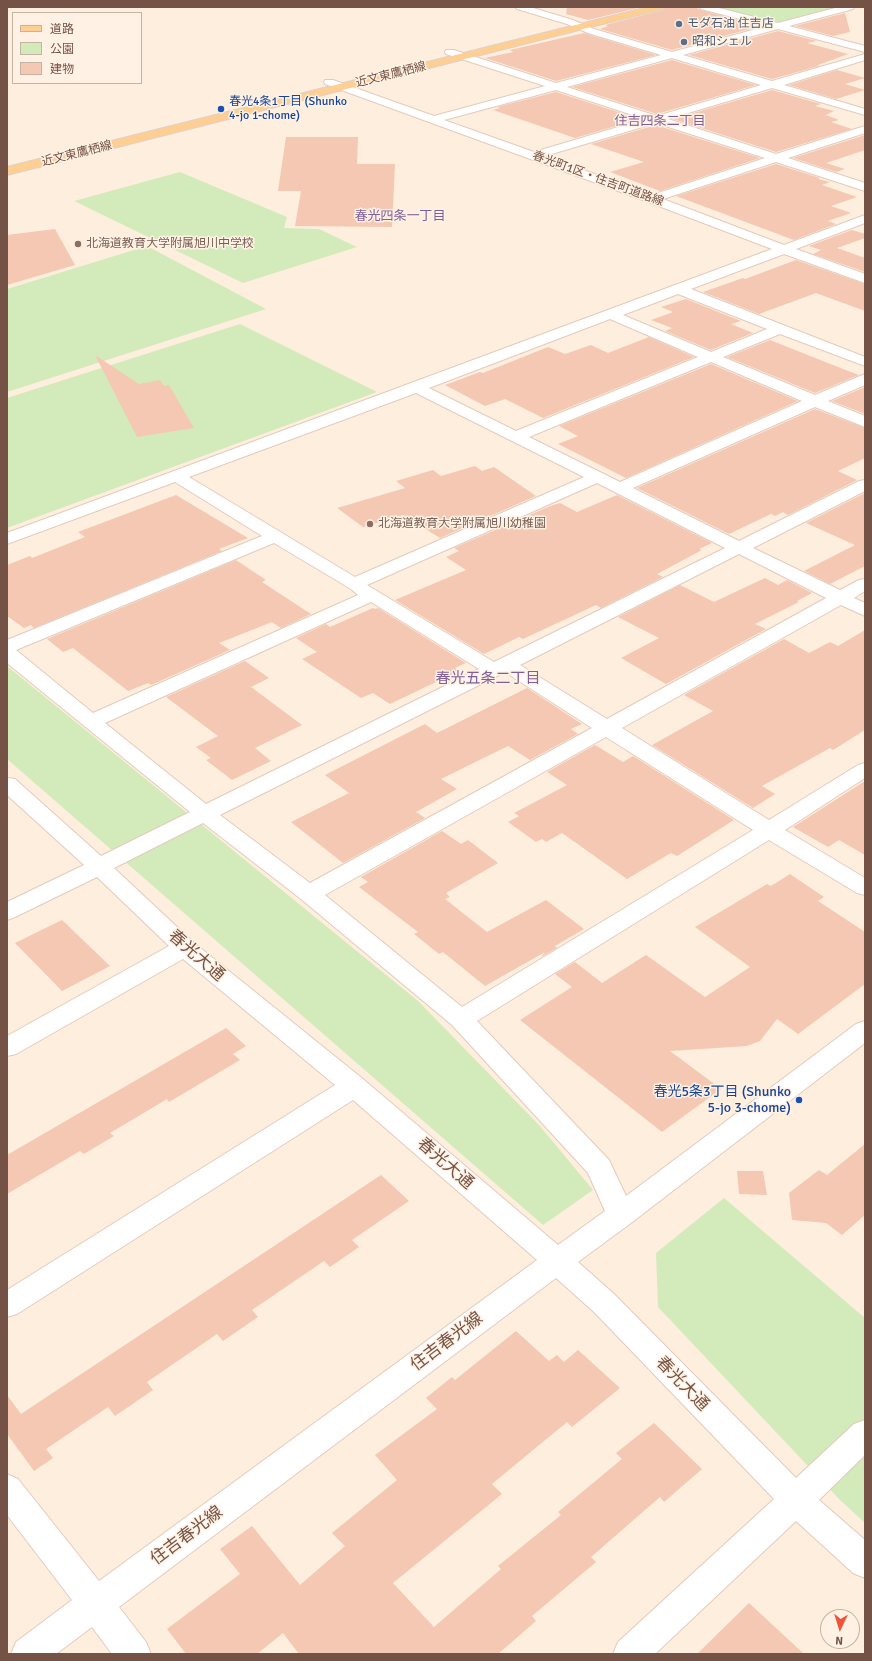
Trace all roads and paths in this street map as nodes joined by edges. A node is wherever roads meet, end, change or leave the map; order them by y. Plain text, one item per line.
1 (520, 7) edge
2 (630, 7) edge
3 (659, 7) edge
4 (704, 7) edge
5 (850, 7) edge
6 (574, 25) junction
7 (778, 26) junction
8 (865, 50) edge
9 (450, 52) junction
10 (671, 55) junction
11 (464, 56) junction
12 (865, 58) edge
13 (329, 82) junction
14 (774, 85) junction
15 (342, 87) junction
16 (556, 87) junction
17 (865, 112) edge
18 (432, 120) junction
19 (658, 120) junction
20 (865, 129) edge
21 (533, 156) junction
22 (776, 158) junction
23 (7, 162) edge
24 (7, 172) edge
25 (865, 187) edge
26 (652, 199) junction
27 (865, 219) edge
28 (784, 250) junction
29 (865, 279) edge
30 (678, 289) junction
31 (609, 314) junction
32 (780, 329) junction
33 (710, 358) junction
34 (865, 362) edge
35 (865, 379) edge
36 (416, 387) junction
37 (815, 401) junction
38 (865, 422) edge
39 (518, 436) junction
40 (176, 476) junction
41 (597, 476) junction
42 (865, 485) edge
43 (619, 488) junction
44 (276, 536) junction
45 (7, 539) edge
46 (740, 547) junction
47 (354, 584) junction
48 (865, 584) edge
49 (372, 595) junction
50 (841, 597) junction
51 (865, 610) edge
52 (7, 647) edge
53 (7, 653) edge
54 (499, 667) junction
55 (92, 721) junction
56 (607, 729) junction
57 (865, 769) edge
58 (7, 784) edge
59 (204, 813) junction
60 (769, 830) junction
61 (99, 866) junction
62 (865, 888) edge
63 (310, 894) junction
64 (7, 912) edge
65 (184, 948) junction
66 (461, 1019) junction
67 (865, 1030) edge
68 (7, 1046) edge
69 (354, 1086) junction
70 (621, 1215) junction
71 (556, 1262) junction
72 (7, 1305) edge
73 (865, 1434) edge
74 (7, 1489) edge
75 (796, 1500) junction
76 (865, 1562) edge
77 (96, 1603) junction
78 (28, 1654) edge
79 (134, 1654) edge
80 (630, 1654) edge

1 - 6 street
2 - 6 main road, 近文東鷹栖線
3 - 6 main road, 近文東鷹栖線
4 - 7 street
5 - 7 street
6 - 9 main road, 近文東鷹栖線
6 - 10 street
6 - 11 main road, 近文東鷹栖線
7 - 8 street
7 - 10 street
9 - 11 street
9 - 13 main road, 近文東鷹栖線
10 - 14 street
10 - 16 street
11 - 15 main road, 近文東鷹栖線
11 - 16 street
12 - 14 street
13 - 15 street, 春光町1区・住吉町道路線
13 - 23 main road, 近文東鷹栖線
14 - 17 street
14 - 19 street
15 - 18 street, 春光町1区・住吉町道路線
15 - 24 main road, 近文東鷹栖線
16 - 18 street
16 - 19 street
18 - 21 street, 春光町1区・住吉町道路線
19 - 21 street
19 - 22 street
20 - 22 street
21 - 26 street, 春光町1区・住吉町道路線
22 - 25 street
22 - 26 street
26 - 28 street, 春光町1区・住吉町道路線
27 - 28 street
28 - 29 street, 春光町1区・住吉町道路線
28 - 30 street
30 - 31 street
30 - 32 street
31 - 33 street
31 - 36 street
32 - 33 street
32 - 34 street
33 - 37 street
33 - 39 street
35 - 37 street
36 - 39 street
36 - 40 street
37 - 38 street
37 - 43 street
39 - 41 street
40 - 44 street
40 - 45 street
41 - 43 street
41 - 47 street
42 - 46 street
43 - 46 street
44 - 47 street
44 - 52 street
46 - 50 street
46 - 54 street
47 - 49 street
48 - 50 street
49 - 54 street
49 - 55 street
50 - 51 street
50 - 56 street
53 - 55 street
54 - 56 street
54 - 59 street
55 - 59 street
56 - 60 street
56 - 63 street
57 - 60 street
58 - 61 street, 春光大通
59 - 61 street
59 - 63 street
60 - 62 street
60 - 66 street
61 - 64 street
61 - 65 street, 春光大通
63 - 66 street
65 - 68 street
65 - 69 street, 春光大通
66 - 70 street
67 - 70 street, 住吉春光線
69 - 71 street, 春光大通
69 - 72 street
70 - 71 street, 住吉春光線
71 - 75 street, 春光大通
71 - 77 street, 住吉春光線
73 - 75 street
74 - 77 street
75 - 76 street, 春光大通
75 - 80 street
77 - 78 street, 住吉春光線
77 - 79 street

